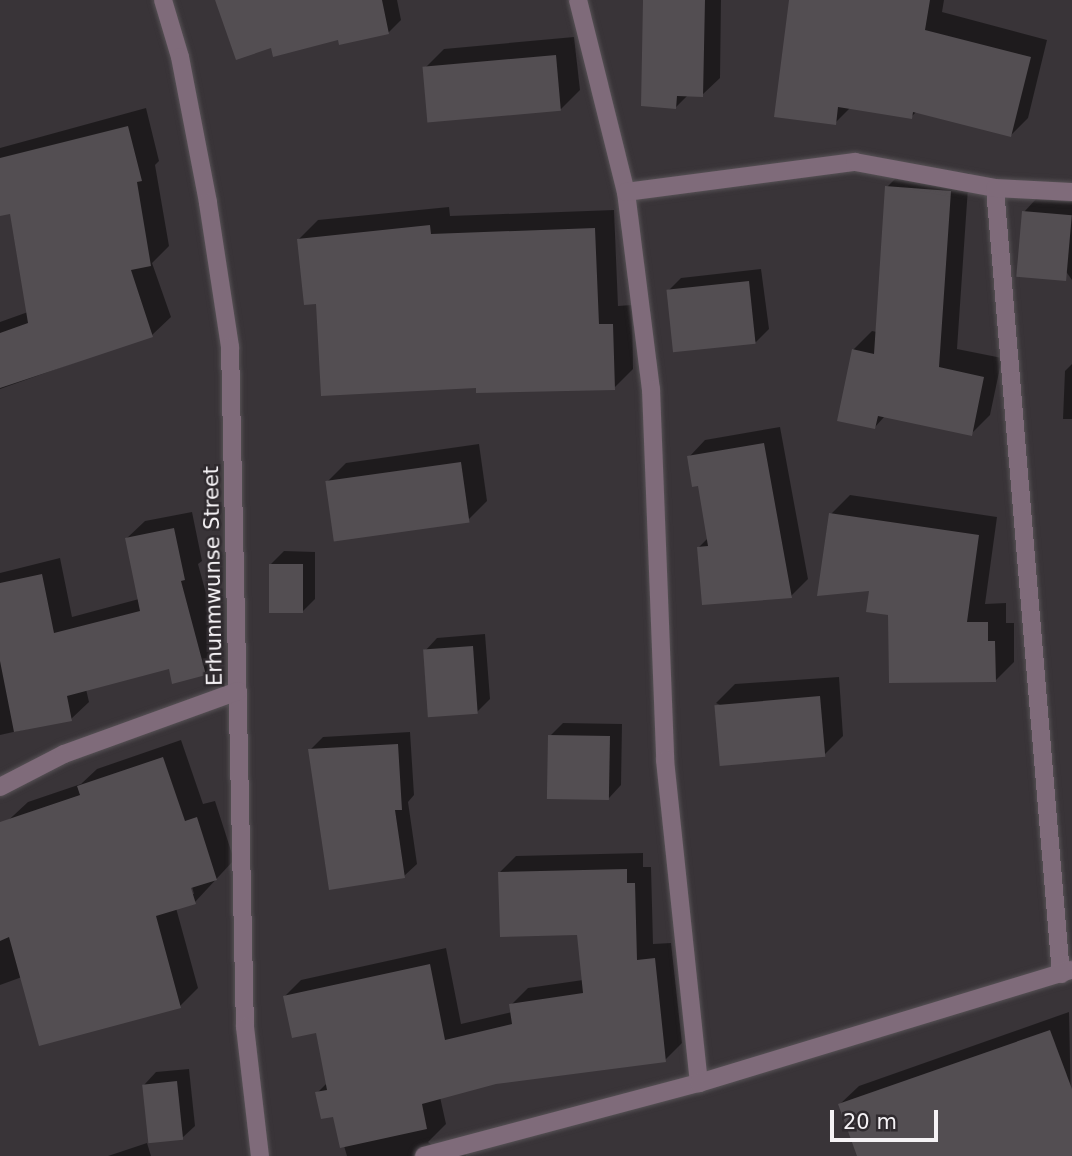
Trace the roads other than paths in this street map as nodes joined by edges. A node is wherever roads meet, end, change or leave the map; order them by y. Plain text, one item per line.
1 (163, 0) edge
2 (578, 0) edge
3 (995, 188) junction
4 (626, 192) junction
5 (1072, 192) edge
6 (239, 691) junction
7 (0, 787) edge
8 (1066, 972) edge
9 (699, 1083) junction
10 (260, 1156) edge
11 (424, 1156) edge

1 - 6 street, Erhunmwunse Street
2 - 4 street
3 - 4 street
3 - 5 street
3 - 8 street
4 - 9 street
6 - 7 street
6 - 10 street, Erhunmwunse Street
8 - 9 street
9 - 11 street

